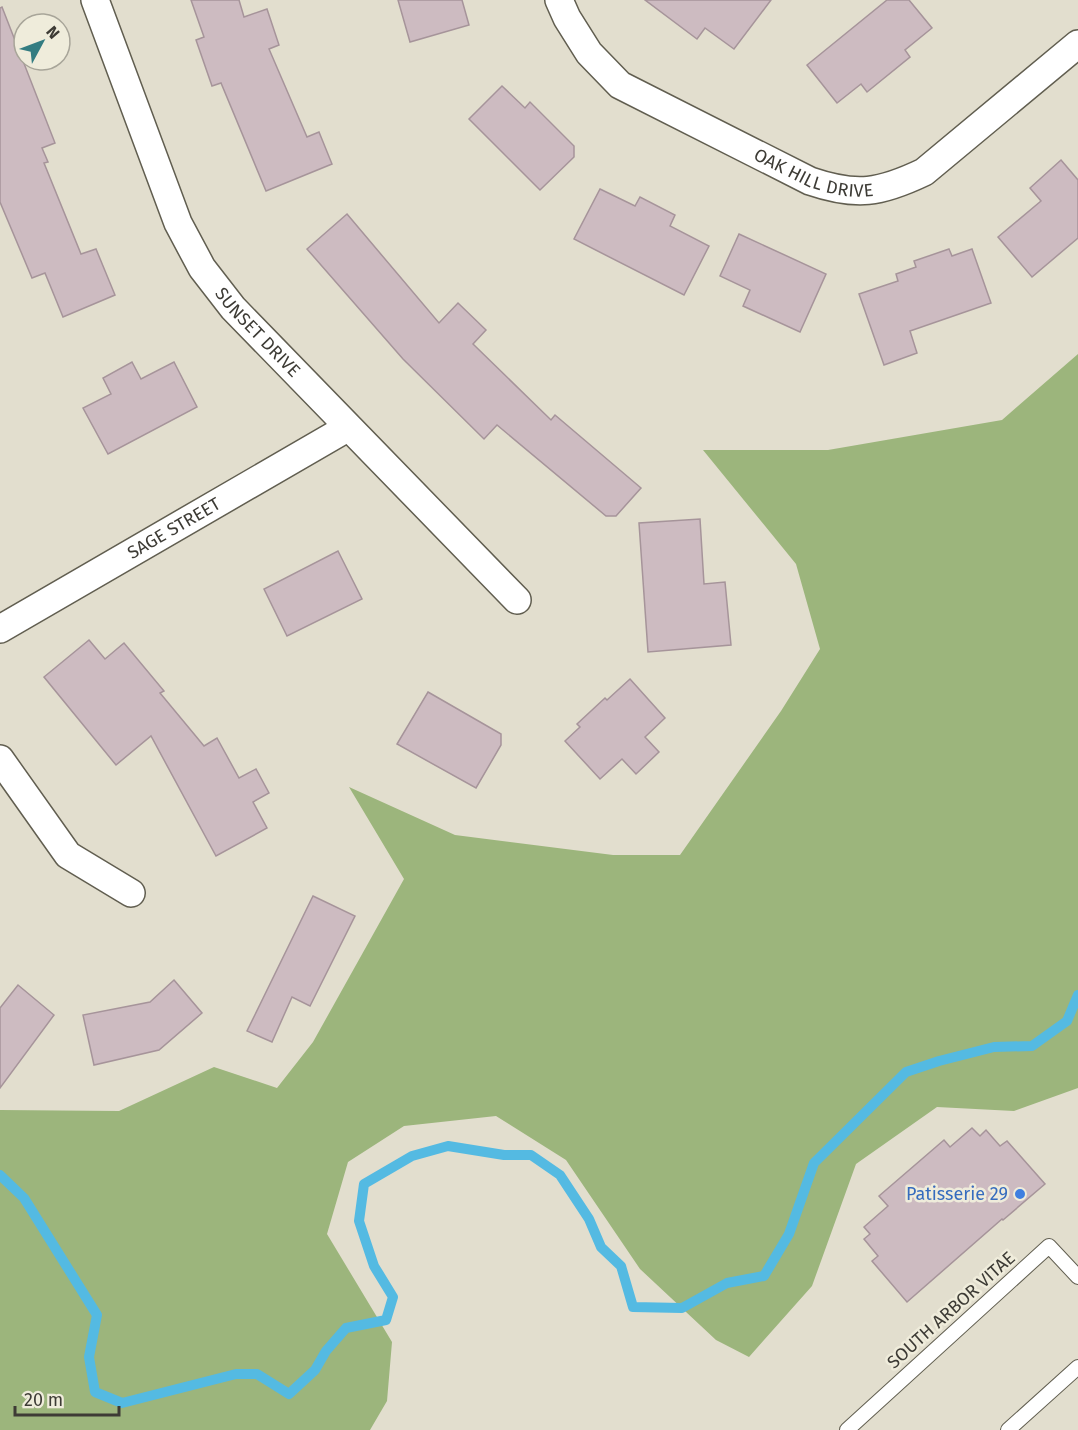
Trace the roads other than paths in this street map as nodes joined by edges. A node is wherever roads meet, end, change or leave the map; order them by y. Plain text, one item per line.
1 (95, 0) edge
2 (559, 0) edge
3 (1078, 44) edge
4 (347, 428) junction
5 (517, 600) dead end
6 (0, 630) edge
7 (0, 759) edge
8 (131, 893) dead end
9 (1078, 1278) edge
10 (1078, 1367) edge
11 (847, 1430) edge
12 (1008, 1430) edge

1 - 4 street, SUNSET DRIVE
2 - 3 street, OAK HILL DRIVE
4 - 5 street, SUNSET DRIVE
4 - 6 street, SAGE STREET
7 - 8 street
9 - 11 lane, SOUTH ARBOR VITAE
10 - 12 lane

